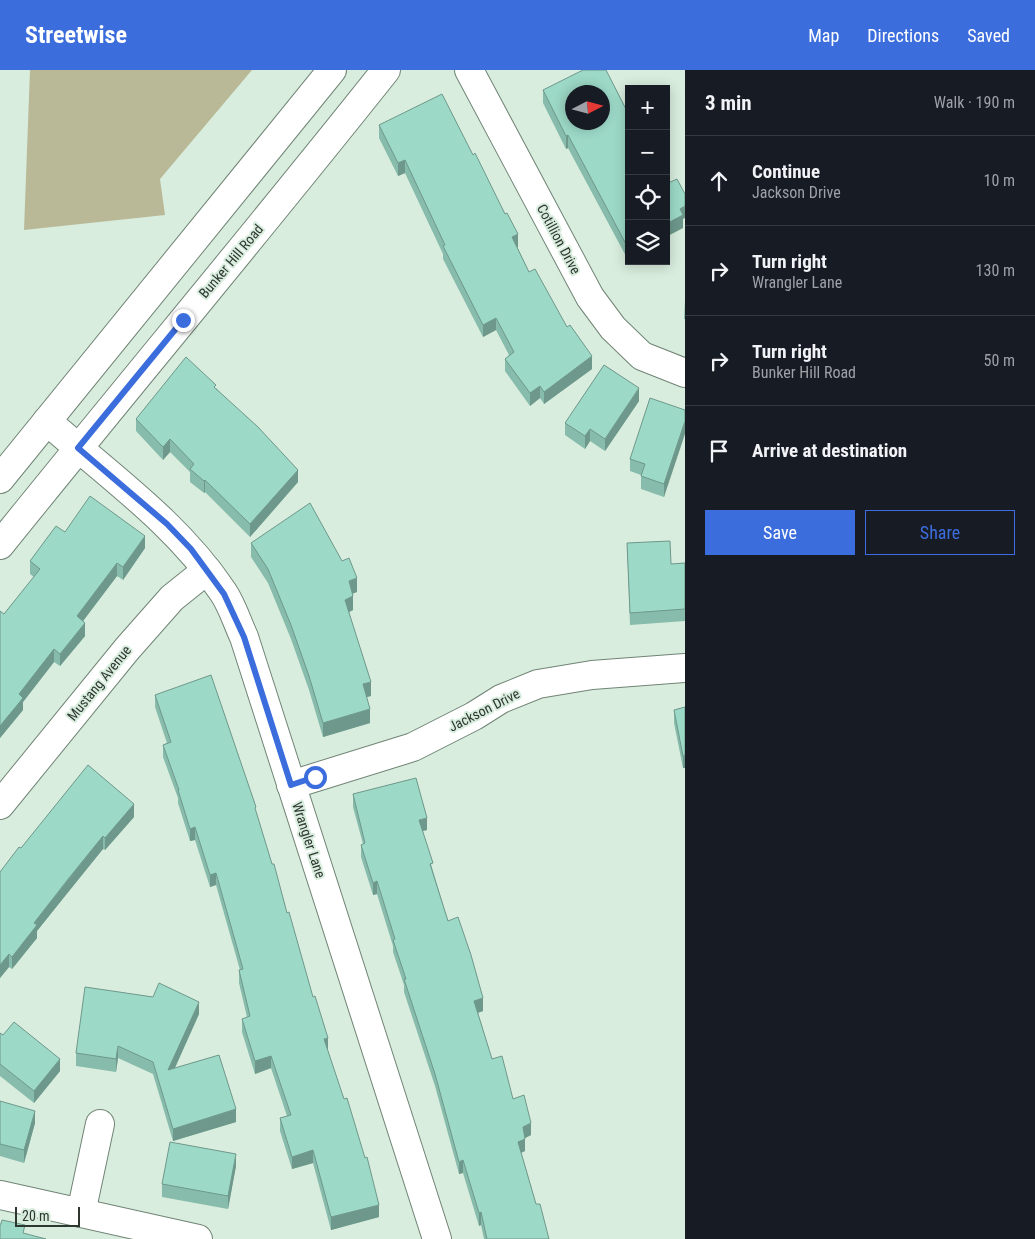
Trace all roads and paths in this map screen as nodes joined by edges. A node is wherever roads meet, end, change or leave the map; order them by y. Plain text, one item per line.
1 (332, 70) edge
2 (386, 70) edge
3 (469, 70) edge
4 (685, 373) edge
5 (47, 421) junction
6 (78, 448) junction
7 (0, 479) edge
8 (0, 545) edge
9 (207, 570) junction
10 (685, 668) edge
11 (291, 785) junction
12 (0, 805) edge
13 (100, 1124) dead end
14 (0, 1195) edge
15 (81, 1213) junction
16 (198, 1239) edge
17 (438, 1239) edge

1 - 5 street
2 - 6 street, Bunker Hill Road
3 - 4 street, Cotillion Drive
5 - 6 street, Wrangler Lane
5 - 7 street
6 - 8 street, Bunker Hill Road
6 - 9 street, Wrangler Lane
9 - 11 street, Wrangler Lane
9 - 12 street, Mustang Avenue
10 - 11 street, Jackson Drive
11 - 17 street, Wrangler Lane
13 - 15 street
14 - 15 street
15 - 16 street

